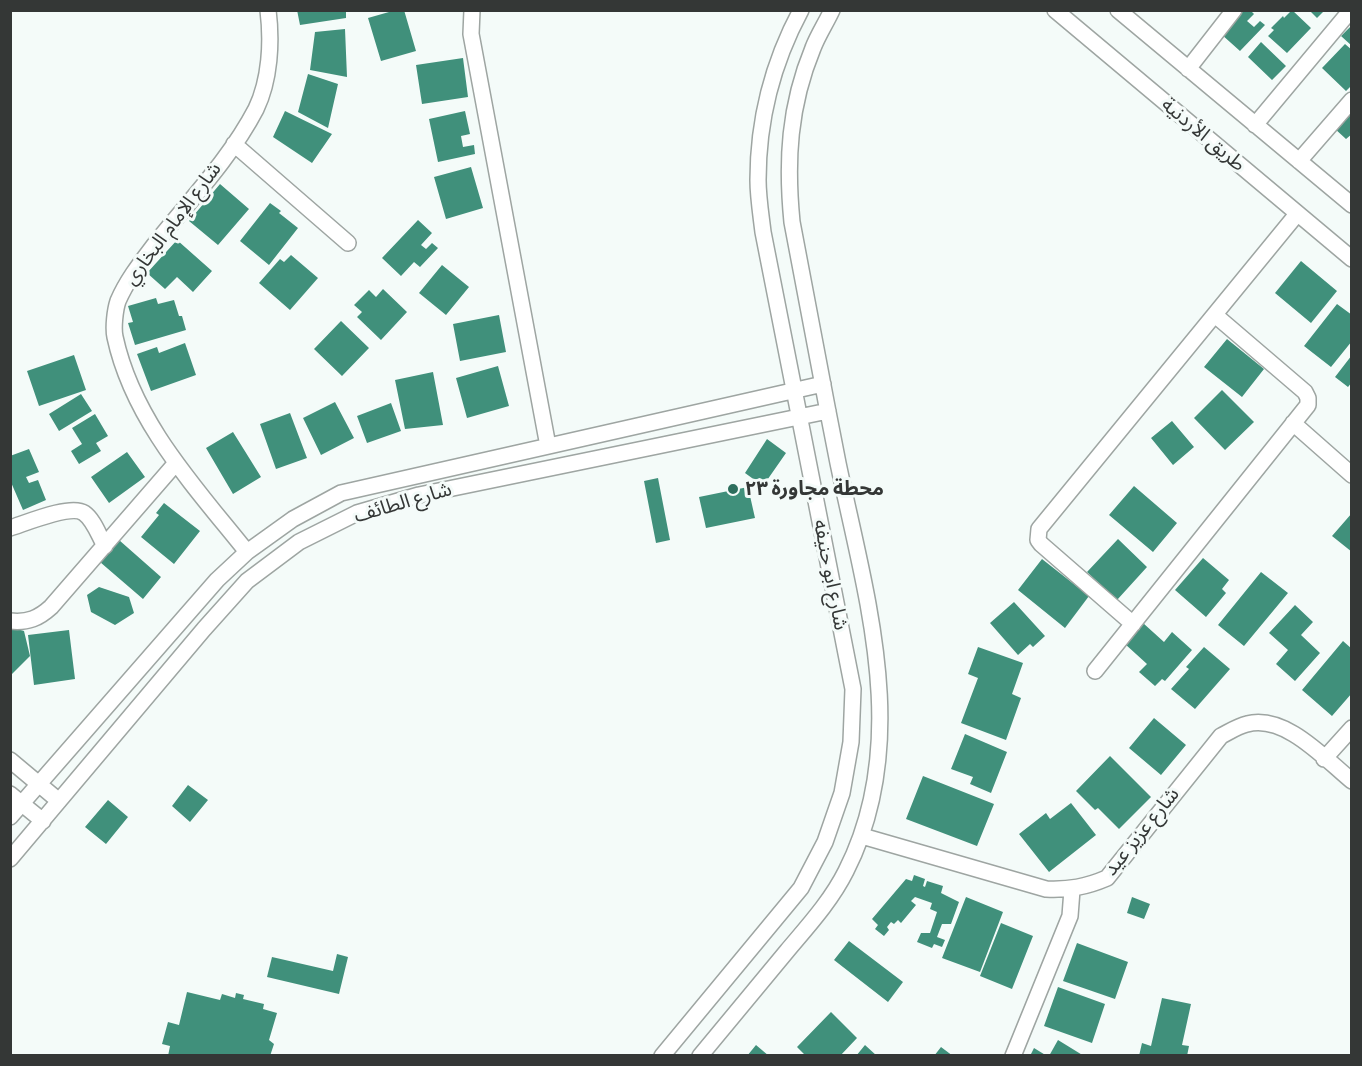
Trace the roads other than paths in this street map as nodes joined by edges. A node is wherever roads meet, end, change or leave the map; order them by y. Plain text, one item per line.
1 (268, 10) edge
2 (472, 10) edge
3 (801, 10) edge
4 (832, 10) edge
5 (1055, 10) edge
6 (1118, 10) edge
7 (1234, 10) edge
8 (1351, 10) edge
9 (1188, 69) junction
10 (1352, 100) edge
11 (1255, 124) junction
12 (234, 144) junction
13 (1299, 161) junction
14 (1352, 205) edge
15 (1297, 214) junction
16 (348, 243) dead end
17 (1352, 259) edge
18 (1215, 315) junction
19 (823, 384) junction
20 (794, 391) junction
21 (828, 411) junction
22 (800, 416) junction
23 (1293, 423) junction
24 (548, 446) junction
25 (176, 463) junction
26 (1352, 475) edge
27 (10, 528) edge
28 (105, 546) junction
29 (247, 552) junction
30 (10, 621) edge
31 (1133, 624) junction
32 (1095, 671) dead end
33 (1352, 728) edge
34 (1324, 759) junction
35 (10, 760) edge
36 (1352, 781) edge
37 (39, 784) junction
38 (16, 799) edge
39 (59, 801) junction
40 (10, 817) edge
41 (43, 821) junction
42 (862, 836) junction
43 (10, 860) edge
44 (1071, 890) junction
45 (662, 1056) edge
46 (700, 1056) edge
47 (1013, 1056) edge

1 - 12 street, شارع الإمام البخاري
2 - 24 street
3 - 20 street, شارع ابو حنيفه
4 - 19 street, شارع ابو حنيفه
5 - 15 street, طريق الأردنية
6 - 9 street, طريق الأردنية
7 - 9 street
8 - 11 street
9 - 11 street, طريق الأردنية
10 - 13 street
11 - 13 street, طريق الأردنية
12 - 16 street
12 - 25 street, شارع الإمام البخاري
13 - 14 street, طريق الأردنية
15 - 17 street, طريق الأردنية
15 - 18 street
18 - 23 street
18 - 31 street
19 - 20 street, شارع الطائف
19 - 21 street, شارع ابو حنيفه
20 - 22 street, شارع ابو حنيفه
20 - 24 street, شارع الطائف
21 - 22 street, شارع الطائف
21 - 42 street, شارع ابو حنيفه
22 - 39 street, شارع الطائف
22 - 45 street, شارع ابو حنيفه
23 - 26 street
23 - 31 street
24 - 29 street, شارع الطائف
25 - 28 street
25 - 29 street, شارع الإمام البخاري
27 - 28 street
28 - 30 street
29 - 37 street, شارع الطائف
31 - 32 street
33 - 34 street
34 - 36 street, شارع عزيز عيد
34 - 44 street, شارع عزيز عيد
35 - 37 street
37 - 38 street, شارع الطائف
37 - 39 street
38 - 40 street, شارع الطائف
38 - 41 street
39 - 41 street, شارع الطائف
41 - 43 street, شارع الطائف
42 - 44 street, شارع عزيز عيد
42 - 46 street, شارع ابو حنيفه
44 - 47 street

